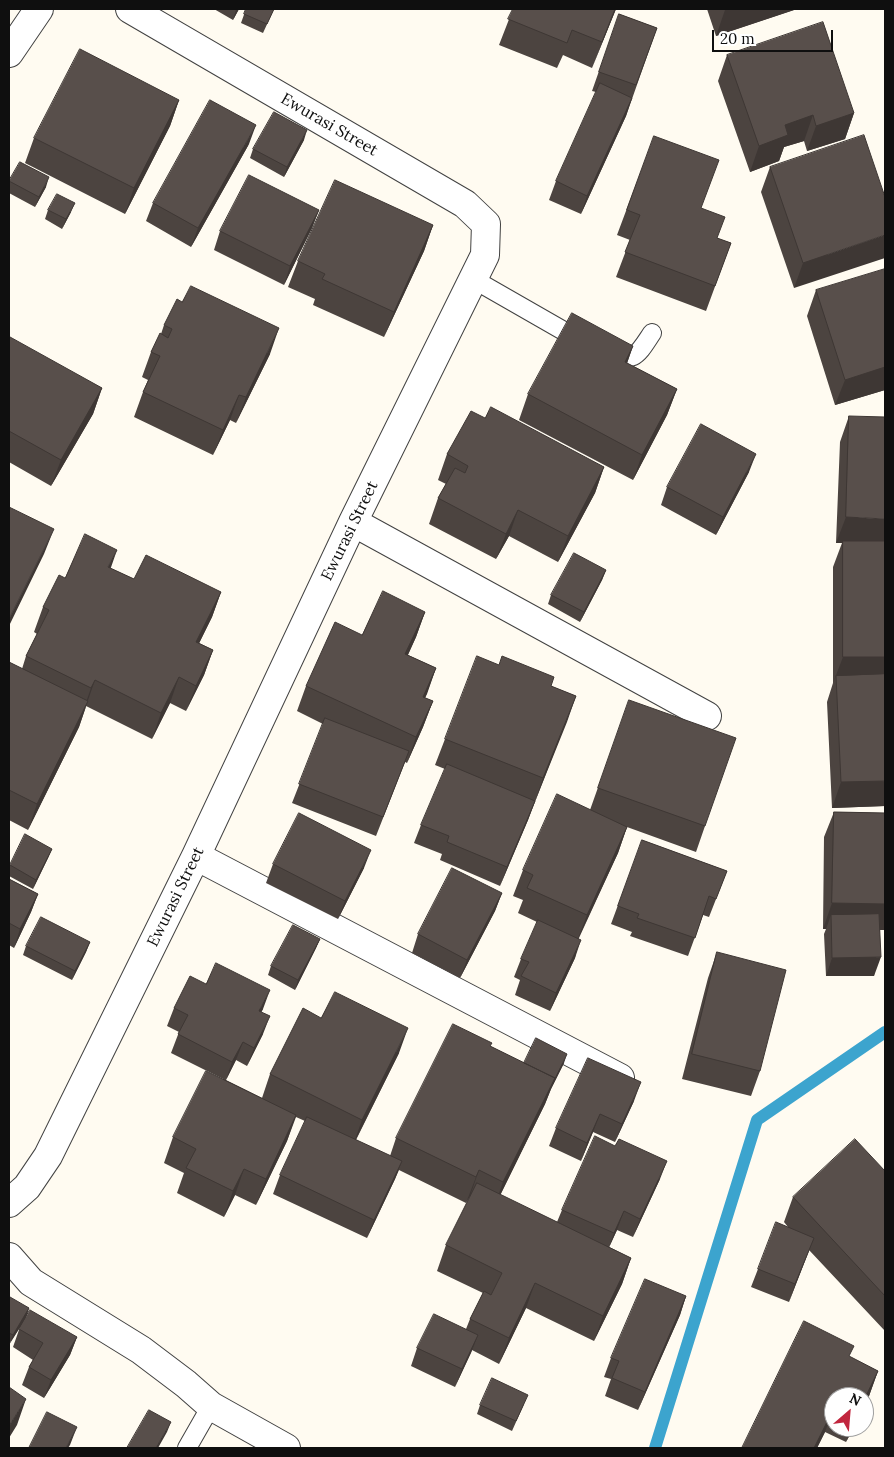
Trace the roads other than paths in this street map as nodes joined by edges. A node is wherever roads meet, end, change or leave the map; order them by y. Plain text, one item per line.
1 (39, 9) edge
2 (130, 9) edge
3 (9, 54) edge
4 (473, 279) junction
5 (652, 332) dead end
6 (353, 522) junction
7 (707, 716) dead end
8 (196, 856) junction
9 (633, 1084) edge
10 (9, 1203) edge
11 (9, 1257) edge
12 (211, 1406) junction
13 (187, 1448) edge
14 (286, 1448) edge

1 - 3 street
2 - 4 street, Ewurasi Street
4 - 5 lane
4 - 6 street, Ewurasi Street
6 - 7 street
6 - 8 street, Ewurasi Street
8 - 9 street
8 - 10 street, Ewurasi Street
11 - 12 street
12 - 13 lane
12 - 14 street

